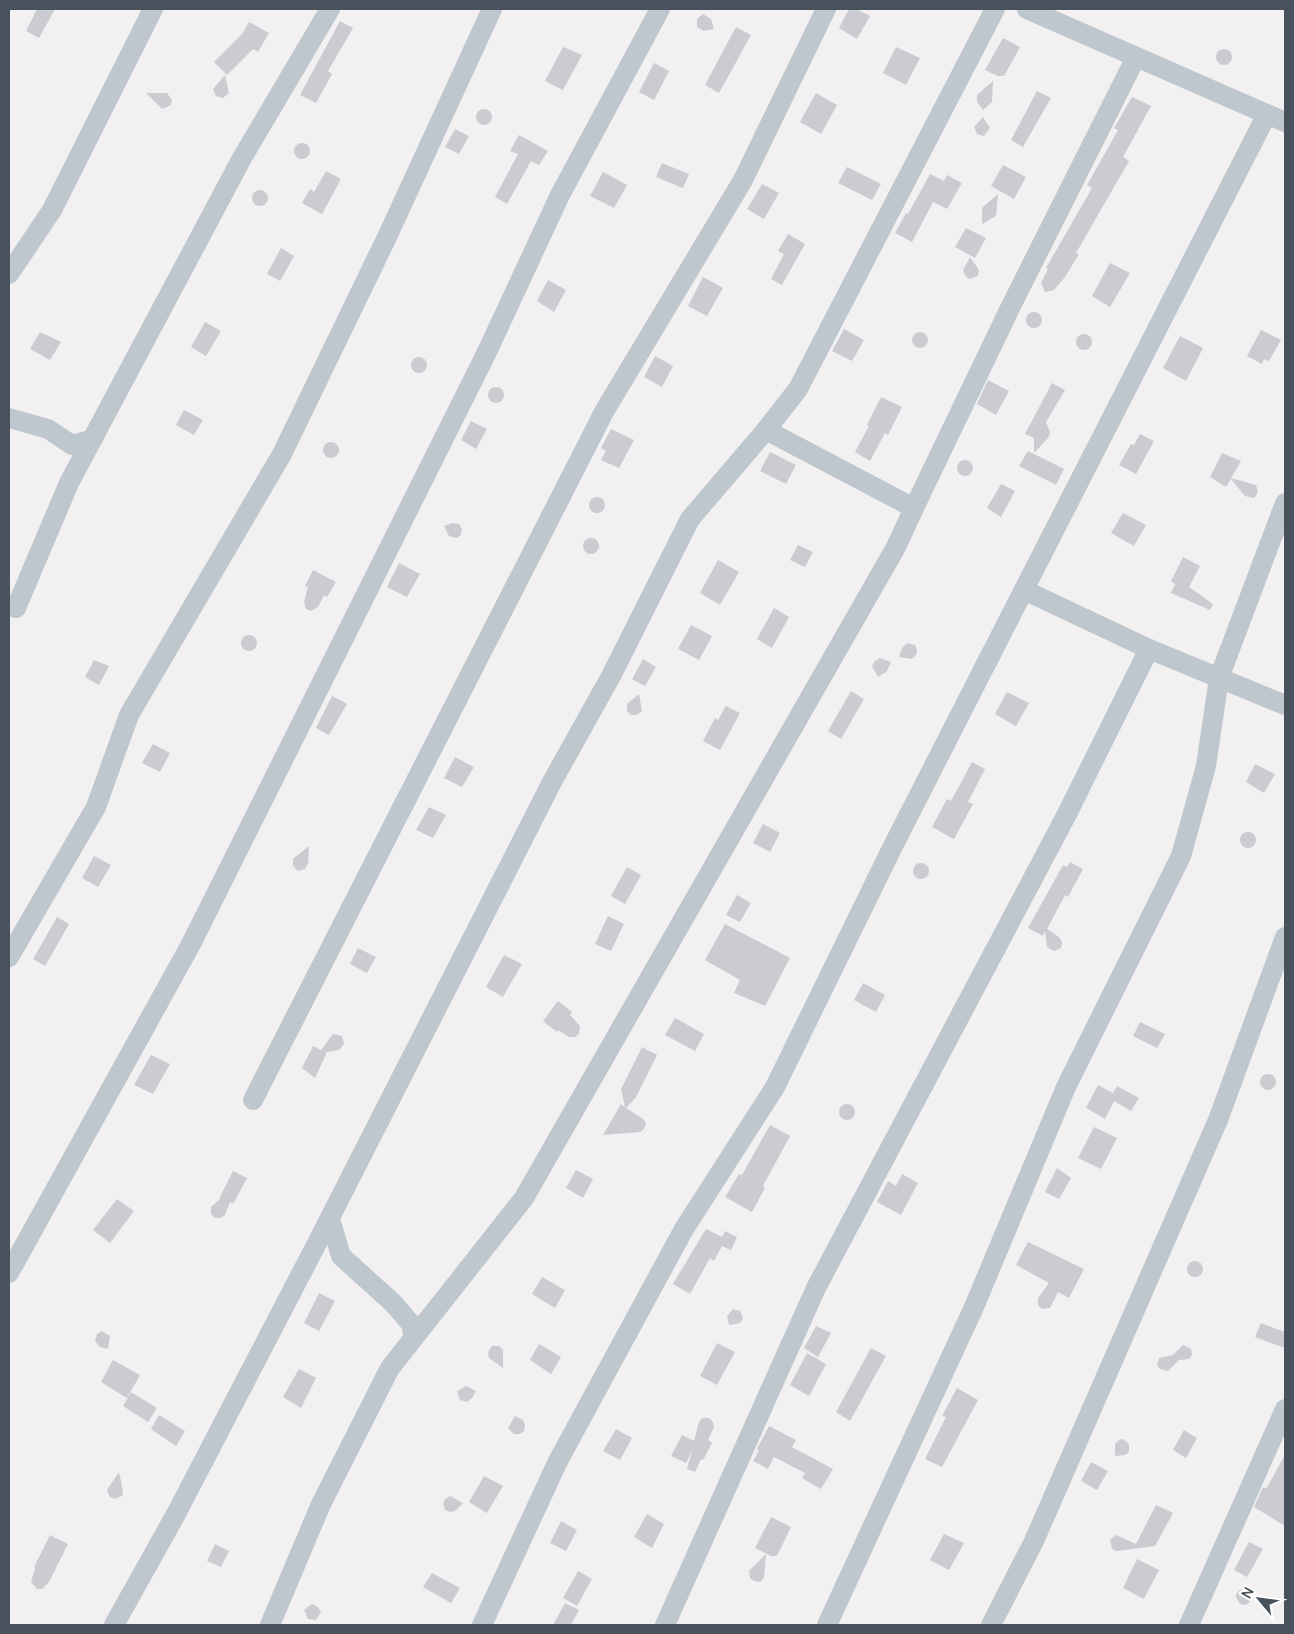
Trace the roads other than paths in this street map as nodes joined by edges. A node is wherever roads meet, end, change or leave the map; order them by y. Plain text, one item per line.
1 (153, 9) edge
2 (330, 9) edge
3 (492, 9) edge
4 (660, 9) edge
5 (826, 9) edge
6 (995, 9) edge
7 (1027, 9) edge
8 (1136, 57) junction
9 (1276, 118) edge
10 (9, 274) edge
11 (9, 418) edge
12 (766, 430) junction
13 (93, 439) junction
14 (1285, 503) edge
15 (914, 508) junction
16 (1024, 590) junction
17 (9, 606) edge
18 (1149, 649) junction
19 (1219, 678) junction
20 (1285, 705) edge
21 (1285, 937) edge
22 (9, 957) edge
23 (253, 1100) dead end
24 (330, 1219) junction
25 (9, 1273) edge
26 (413, 1338) junction
27 (1285, 1409) edge
28 (114, 1625) edge
29 (270, 1625) edge
30 (482, 1625) edge
31 (665, 1625) edge
32 (828, 1625) edge
33 (991, 1625) edge
34 (1189, 1625) edge

1 - 10 street
2 - 13 street
3 - 22 street
4 - 25 street
5 - 23 street
6 - 12 street
7 - 8 street
8 - 9 street
8 - 15 street
9 - 16 street
11 - 13 street
12 - 15 street
12 - 24 street
13 - 17 street
14 - 19 street
15 - 26 street
16 - 18 street
16 - 30 street
18 - 19 street
18 - 31 street
19 - 20 street
19 - 32 street
21 - 33 street
24 - 26 street
24 - 28 street
26 - 29 street
27 - 34 street

